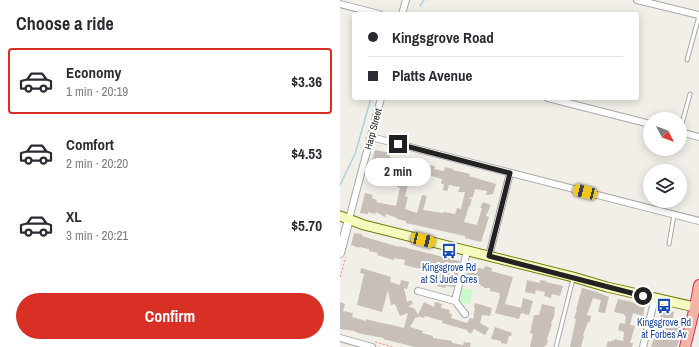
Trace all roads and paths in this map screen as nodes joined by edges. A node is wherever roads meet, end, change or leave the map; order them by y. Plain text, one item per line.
1 (406, 0) edge
2 (637, 0) edge
3 (341, 4) edge
4 (340, 12) edge
5 (371, 12) edge
6 (403, 12) edge
7 (699, 16) edge
8 (687, 60) dead end
9 (690, 94) dead end
10 (380, 100) edge
11 (556, 100) edge
12 (685, 112) edge
13 (643, 122) edge
14 (687, 134) edge
15 (699, 137) edge
16 (371, 138) junction
17 (510, 173) junction
18 (674, 215) junction
19 (340, 216) edge
20 (349, 220) junction
21 (699, 221) edge
22 (669, 244) dead end
23 (467, 251) junction
24 (340, 253) edge
25 (489, 256) junction
26 (574, 277) junction
27 (699, 284) edge
28 (418, 291) dead end
29 (655, 298) junction
30 (455, 301) junction
31 (697, 308) edge
32 (465, 314) dead end
33 (340, 338) edge
34 (372, 347) edge
35 (556, 347) edge
36 (643, 347) edge
37 (685, 347) edge

1 - 6 street
2 - 7 street
3 - 4 street
3 - 5 street
7 - 8 lane
9 - 12 lane
10 - 16 street, Harp Street
11 - 13 street
14 - 15 street
16 - 17 street
16 - 20 street, Harp Street
17 - 18 street
17 - 25 street
18 - 21 street
18 - 22 lane
19 - 20 main road
20 - 23 main road
20 - 24 street, Harp Street
23 - 25 main road
23 - 30 street
25 - 26 main road
26 - 29 main road
26 - 35 lane
27 - 31 highway
28 - 30 street
29 - 31 main road
29 - 36 street
30 - 32 street
31 - 37 highway
33 - 34 street

